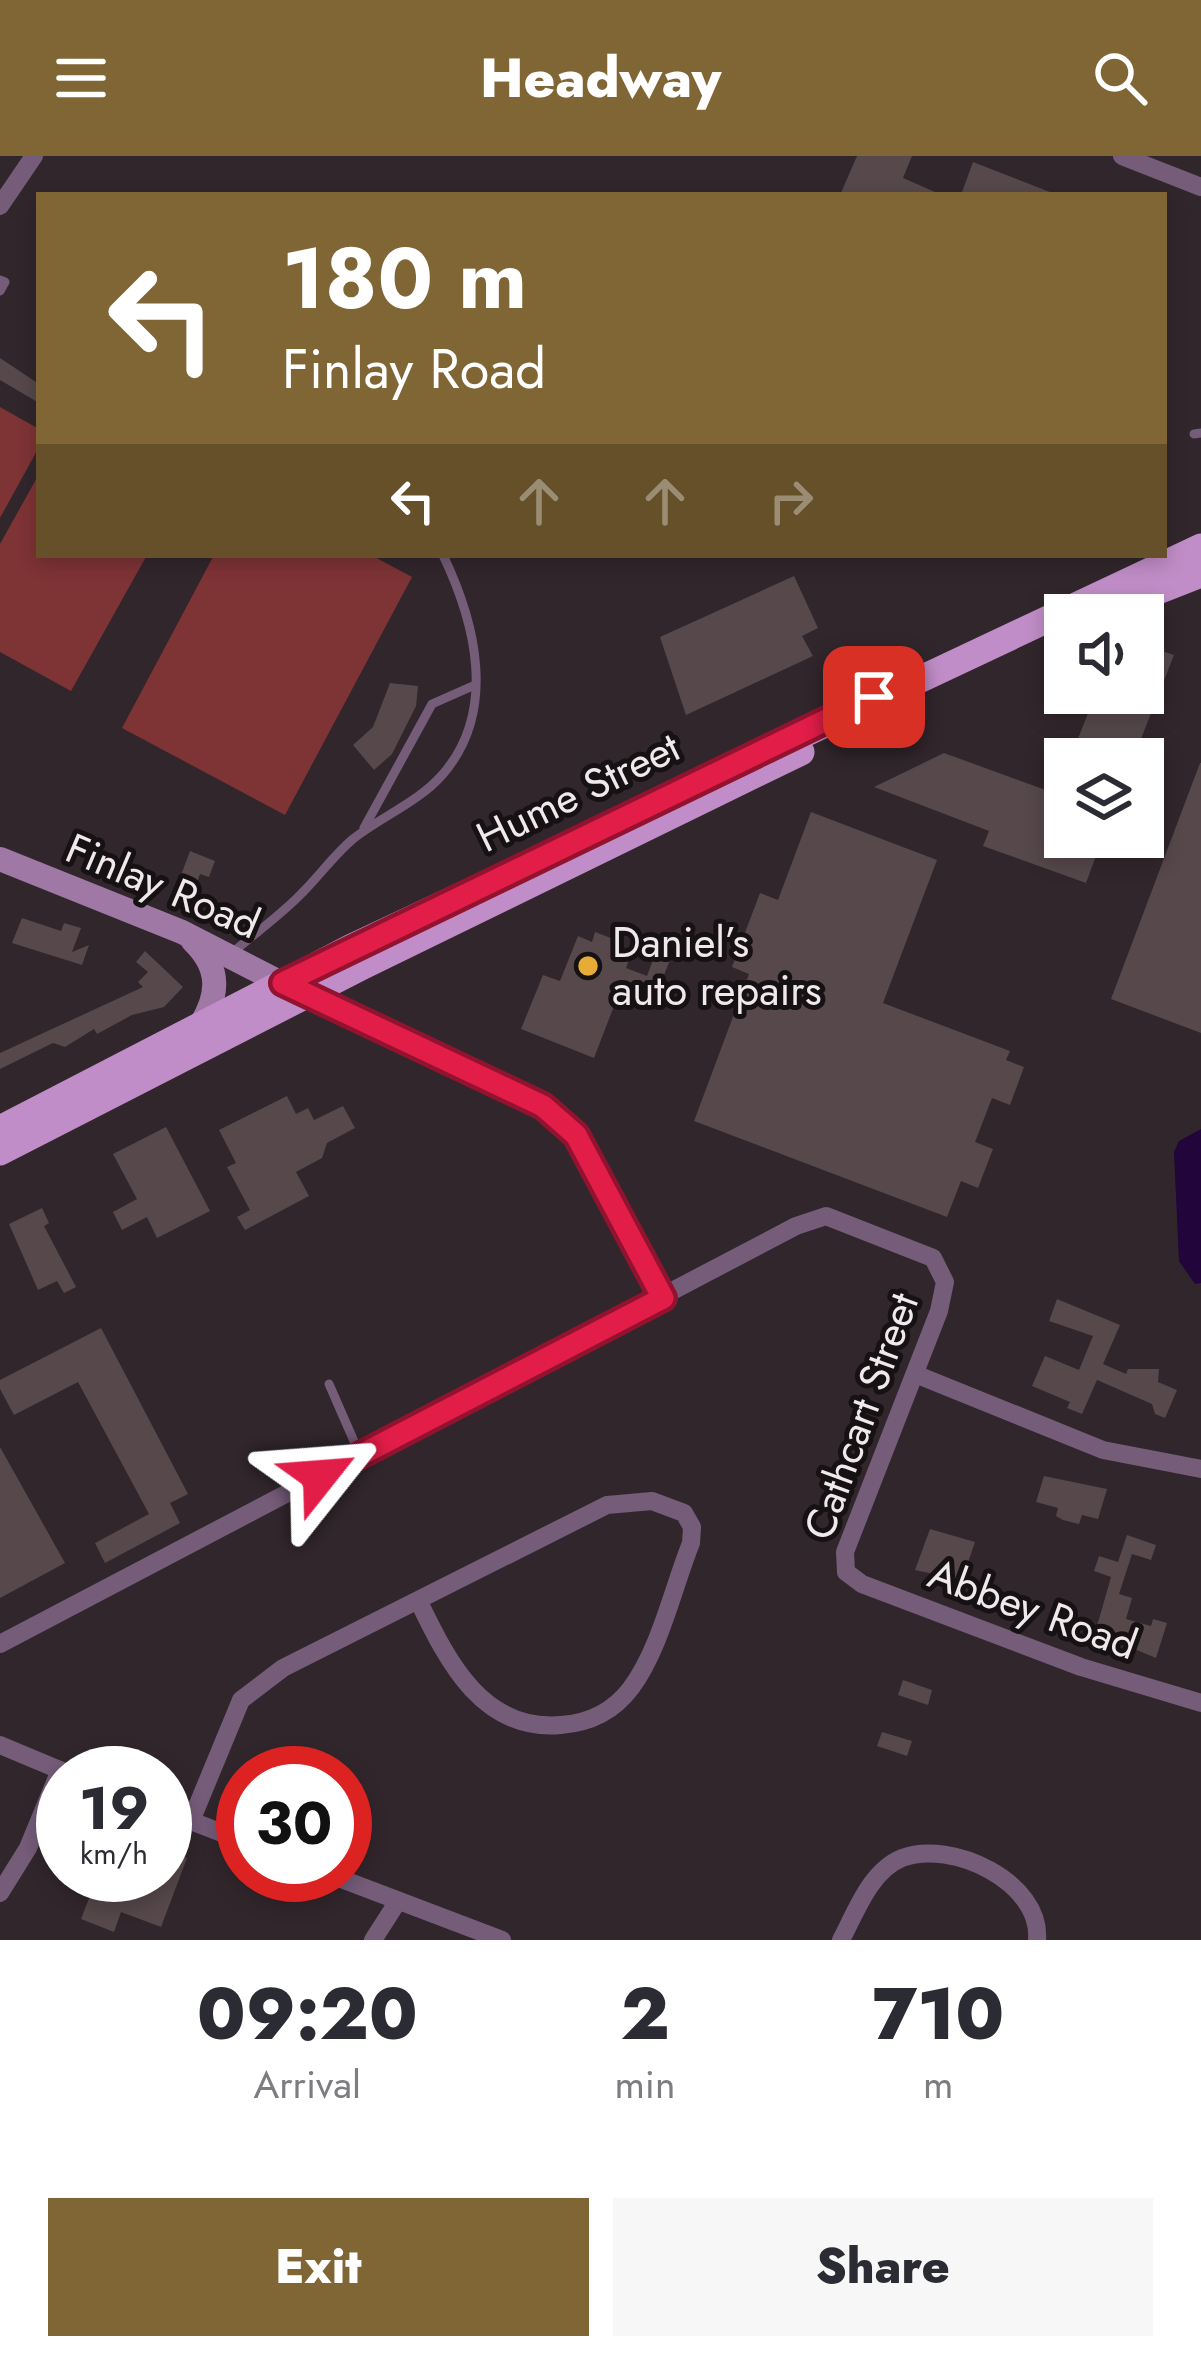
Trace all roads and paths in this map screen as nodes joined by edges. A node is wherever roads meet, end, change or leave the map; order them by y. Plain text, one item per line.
1 (34, 156) edge
2 (1121, 156) edge
3 (1201, 188) edge
4 (0, 206) edge
5 (0, 280) edge
6 (0, 291) edge
7 (1201, 547) edge
8 (444, 558) edge
9 (1201, 574) edge
10 (1150, 594) edge
11 (1044, 638) edge
12 (475, 685) junction
13 (361, 833) junction
14 (0, 859) edge
15 (182, 932) junction
16 (231, 954) junction
17 (294, 990) junction
18 (198, 1029) junction
19 (0, 1129) edge
20 (0, 1152) edge
21 (663, 1298) junction
22 (915, 1374) junction
23 (329, 1384) dead end
24 (360, 1455) junction
25 (1201, 1469) edge
26 (846, 1572) joint
27 (419, 1602) junction
28 (0, 1644) edge
29 (1201, 1703) edge
30 (0, 1745) edge
31 (36, 1760) edge
32 (192, 1819) edge
33 (36, 1831) edge
34 (372, 1891) edge
35 (0, 1893) edge
36 (398, 1901) junction
37 (373, 1940) edge
38 (502, 1940) edge
39 (841, 1940) edge
40 (1037, 1940) edge

1 - 4 street
2 - 3 street
5 - 6 lane
7 - 17 main road, Hume Street
8 - 12 lane
9 - 10 main road
11 - 17 main road, Hume Street
12 - 13 lane
12 - 13 lane
13 - 16 lane
14 - 15 street, Finlay Road
15 - 16 street, Finlay Road
15 - 18 street
16 - 17 street, Finlay Road
17 - 18 main road, Hume Street
17 - 20 main road, Hume Street
17 - 21 street, Finlay Road
18 - 19 main road, Hume Street
21 - 22 street, Cathcart Street
21 - 24 street
22 - 25 street
22 - 26 street, Cathcart Street
23 - 24 lane
24 - 28 street
26 - 29 street, Abbey Road
27 - 27 street
27 - 32 street
30 - 31 street
33 - 35 street
34 - 36 street
36 - 37 street
36 - 38 street
39 - 40 street

